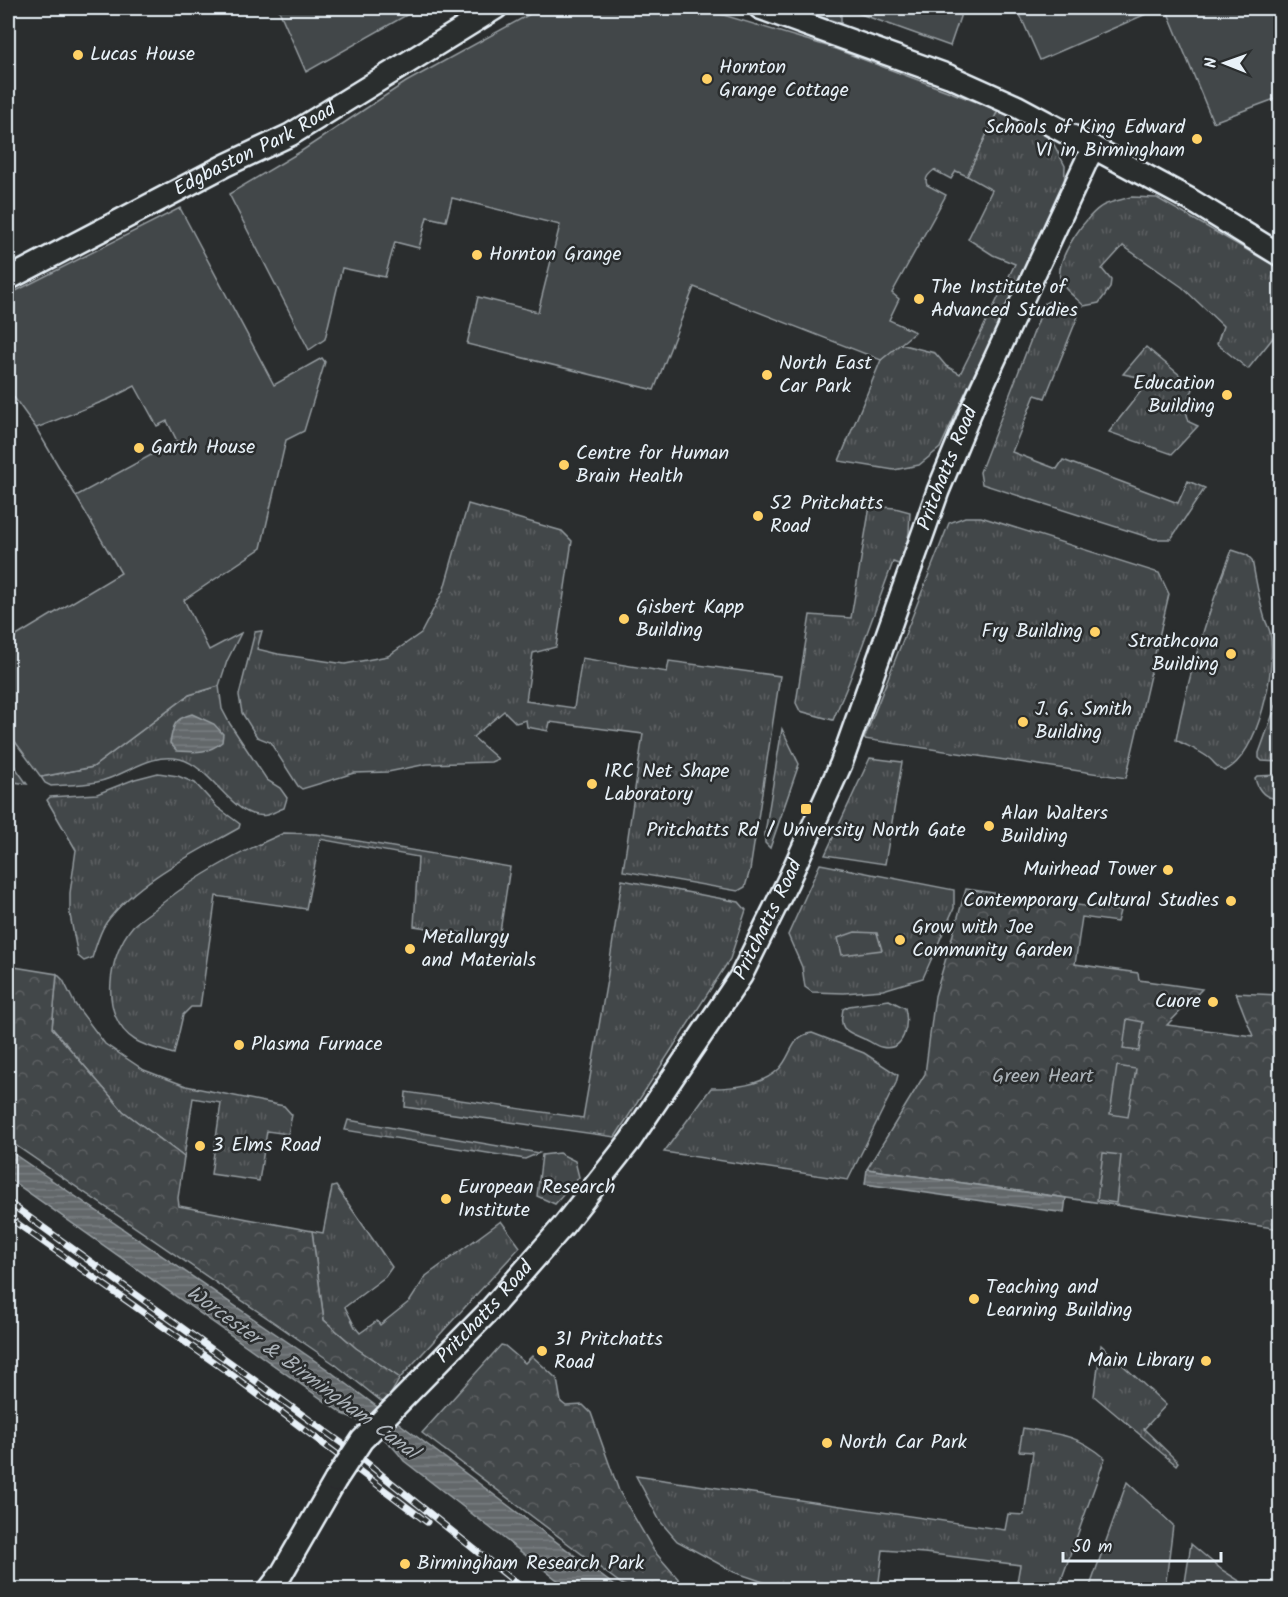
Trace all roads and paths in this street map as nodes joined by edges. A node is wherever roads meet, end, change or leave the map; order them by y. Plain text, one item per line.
1 (496, 8) edge
2 (760, 8) edge
3 (1094, 148) junction
4 (1281, 255) edge
5 (8, 279) edge
6 (269, 1590) edge

1 - 5 street, Edgbaston Park Road
2 - 3 street
3 - 4 street
3 - 6 street, Pritchatts Road, bridge

